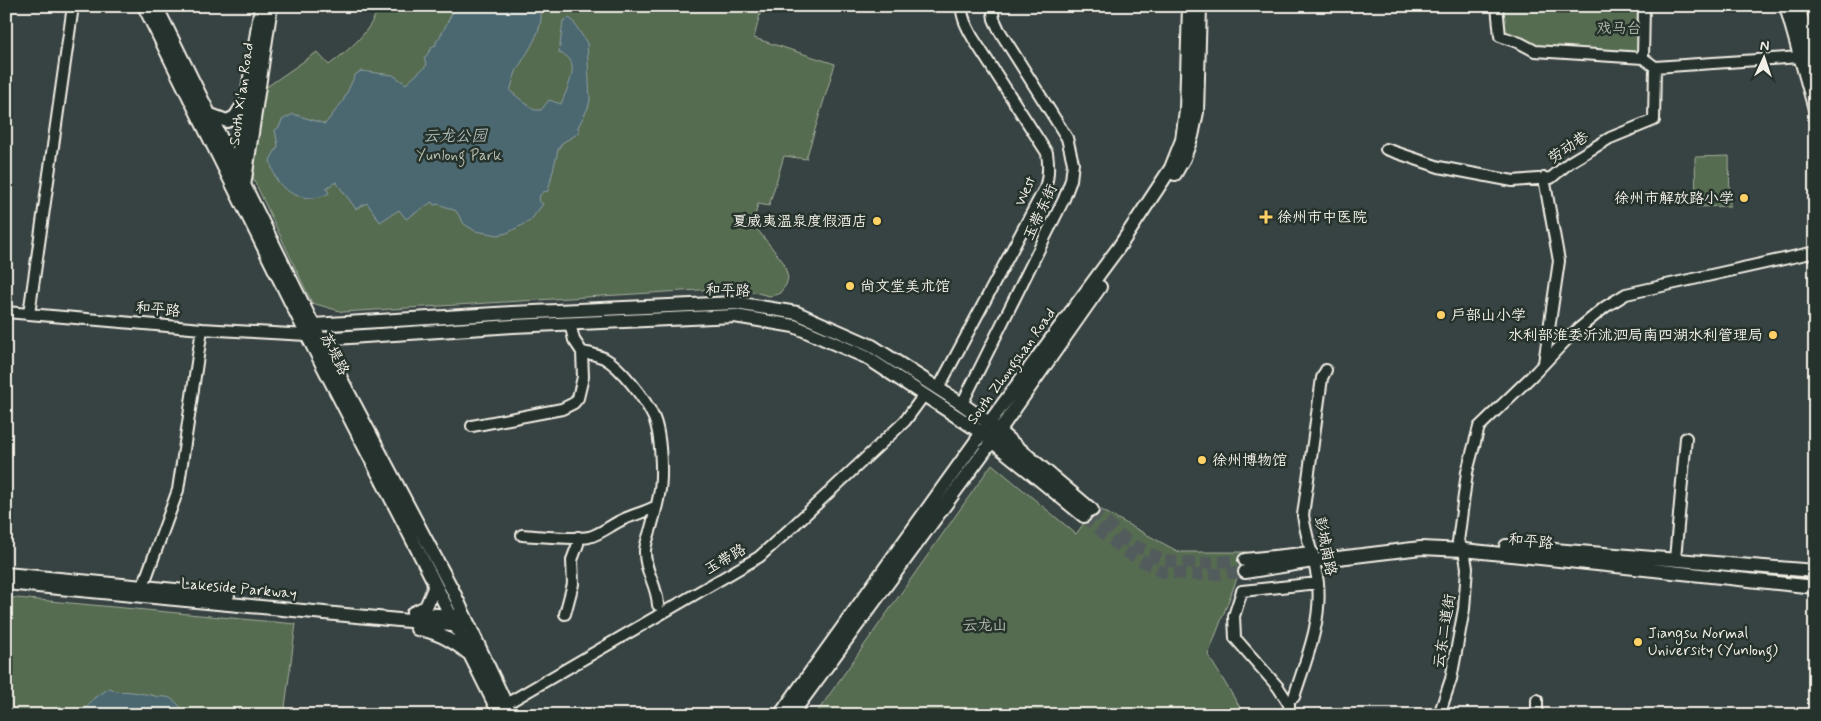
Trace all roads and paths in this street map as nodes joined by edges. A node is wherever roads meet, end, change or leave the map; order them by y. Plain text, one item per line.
1 (73, 6) edge
2 (144, 6) edge
3 (156, 6) edge
4 (261, 6) edge
5 (271, 6) edge
6 (962, 6) edge
7 (992, 6) edge
8 (1189, 6) edge
9 (1200, 6) edge
10 (1497, 6) edge
11 (1644, 6) edge
12 (1786, 6) edge
13 (1798, 6) edge
14 (1800, 57) junction
15 (1643, 58) junction
16 (1815, 64) edge
17 (1655, 67) junction
18 (247, 100) junction
19 (1815, 110) edge
20 (211, 115) junction
21 (1386, 149) dead end
22 (236, 168) junction
23 (1544, 178) junction
24 (239, 187) junction
25 (1815, 252) edge
26 (6, 312) edge
27 (29, 314) junction
28 (570, 323) junction
29 (202, 329) junction
30 (310, 330) junction
31 (320, 339) junction
32 (582, 352) junction
33 (1544, 363) junction
34 (1326, 370) dead end
35 (938, 389) junction
36 (924, 395) junction
37 (962, 404) junction
38 (472, 426) dead end
39 (990, 432) junction
40 (1686, 438) dead end
41 (656, 506) junction
42 (1088, 513) tunnel mouth
43 (522, 536) dead end
44 (578, 537) junction
45 (1461, 546) junction
46 (1312, 557) junction
47 (1675, 559) junction
48 (1245, 566) tunnel mouth
49 (1815, 571) edge
50 (6, 574) edge
51 (433, 580) junction
52 (6, 583) edge
53 (1318, 583) junction
54 (143, 586) junction
55 (1815, 586) edge
56 (658, 605) dead end
57 (411, 614) junction
58 (565, 614) dead end
59 (374, 617) junction
60 (460, 621) junction
61 (472, 656) junction
62 (1294, 697) dead end
63 (1537, 700) dead end
64 (505, 712) edge
65 (780, 715) edge
66 (791, 715) edge
67 (1289, 715) edge
68 (1439, 715) edge
69 (1537, 715) edge

1 - 27 street
2 - 24 main road, 苏堤路
3 - 20 main road, 苏堤路
4 - 18 main road, South Xi'an Road
5 - 24 main road, South Xi'an Road
6 - 35 street, West
7 - 37 street, 玉带东街
8 - 39 main road, South Zhongshan Road
9 - 39 main road, South Zhongshan Road
10 - 15 street
11 - 15 street
12 - 14 main road
13 - 16 main road
14 - 17 street
14 - 19 main road
15 - 17 street
17 - 23 street, 劳动巷
18 - 20 main road
18 - 22 main road, South Xi'an Road
20 - 22 main road, 苏堤路
21 - 23 street, 劳动巷
22 - 24 main road, 苏堤路
23 - 33 street
24 - 30 main road, 苏堤路
25 - 33 street, 云东二道街
26 - 27 street, 和平路
27 - 29 street, 和平路
28 - 31 main road, 和平路
28 - 32 street
28 - 36 main road, 和平路
29 - 30 street, 和平路
29 - 54 street
30 - 31 main road, 苏堤路
30 - 35 main road, 和平路
30 - 51 main road, 苏堤路
31 - 60 main road, 苏堤路
32 - 38 street
32 - 41 street
33 - 45 street, 云东二道街
34 - 46 street, 彭城南路
35 - 37 main road, 和平路
36 - 39 main road, 和平路
36 - 64 street, 玉带路
37 - 39 main road, 和平路
39 - 42 main road, 和平路
39 - 65 main road, South Zhongshan Road
39 - 66 main road, South Zhongshan Road
40 - 47 street
41 - 44 street
41 - 56 street
43 - 44 street
44 - 58 street
45 - 46 main road, 和平路
45 - 47 main road, 和平路
45 - 55 main road, 和平路
45 - 68 street, 云东二道街
46 - 48 main road, 和平路
46 - 53 street, 彭城南路
47 - 49 main road, 和平路
50 - 54 main road, Lakeside Parkway
51 - 57 main road
51 - 60 main road, 苏堤路
52 - 59 main road, Lakeside Parkway
53 - 62 street, 彭城南路
53 - 67 street
54 - 57 main road, Lakeside Parkway
57 - 60 main road, Lakeside Parkway
59 - 60 main road, Lakeside Parkway
59 - 61 main road
60 - 61 main road, 苏堤路
60 - 64 main road, 苏堤路
61 - 64 main road, 苏堤路
63 - 69 street

